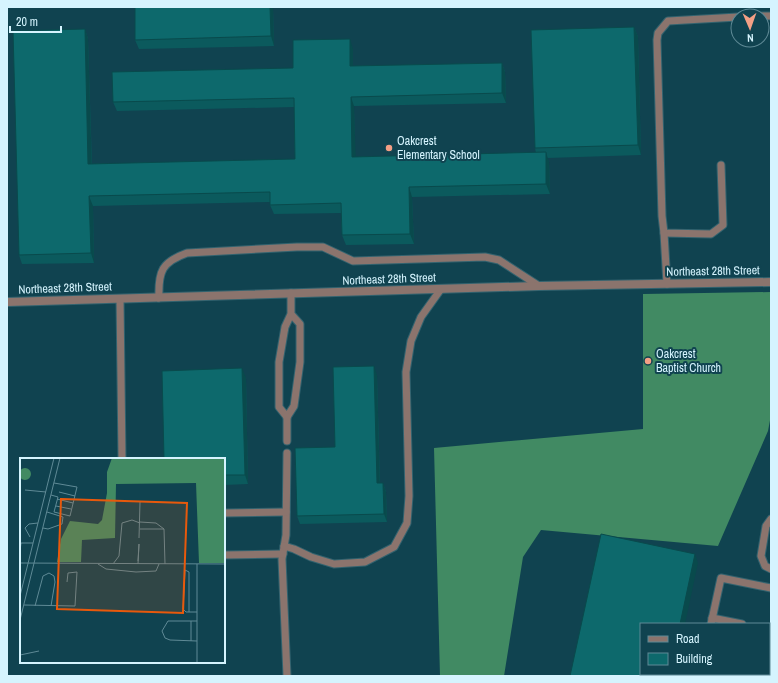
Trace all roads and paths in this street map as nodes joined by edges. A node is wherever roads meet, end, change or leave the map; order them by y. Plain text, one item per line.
1 (730, 18) edge
2 (721, 165) dead end
3 (664, 233) junction
4 (771, 282) edge
5 (667, 284) junction
6 (539, 286) junction
7 (441, 289) junction
8 (290, 294) junction
9 (159, 298) junction
10 (120, 299) junction
11 (7, 302) edge
12 (291, 314) junction
13 (287, 417) junction
14 (287, 441) dead end
15 (287, 453) dead end
16 (122, 458) edge
17 (286, 512) junction
18 (225, 513) edge
19 (771, 519) edge
20 (284, 546) junction
21 (225, 554) edge
22 (283, 554) junction
23 (771, 569) edge
24 (771, 588) edge
25 (712, 621) edge
26 (732, 623) edge
27 (287, 676) edge

1 - 3 lane
2 - 3 lane
3 - 5 lane
4 - 5 street, Northeast 28th Street
5 - 6 street, Northeast 28th Street
6 - 7 street, Northeast 28th Street
6 - 9 lane
7 - 8 street, Northeast 28th Street
7 - 20 lane
8 - 9 street, Northeast 28th Street
8 - 12 lane
9 - 10 street, Northeast 28th Street
10 - 11 street, Northeast 28th Street
10 - 16 lane
12 - 13 lane
12 - 13 lane
13 - 14 lane
15 - 17 lane
17 - 18 lane
17 - 20 lane
19 - 23 lane
20 - 22 lane
21 - 22 lane
22 - 27 lane
24 - 25 lane
25 - 26 lane

